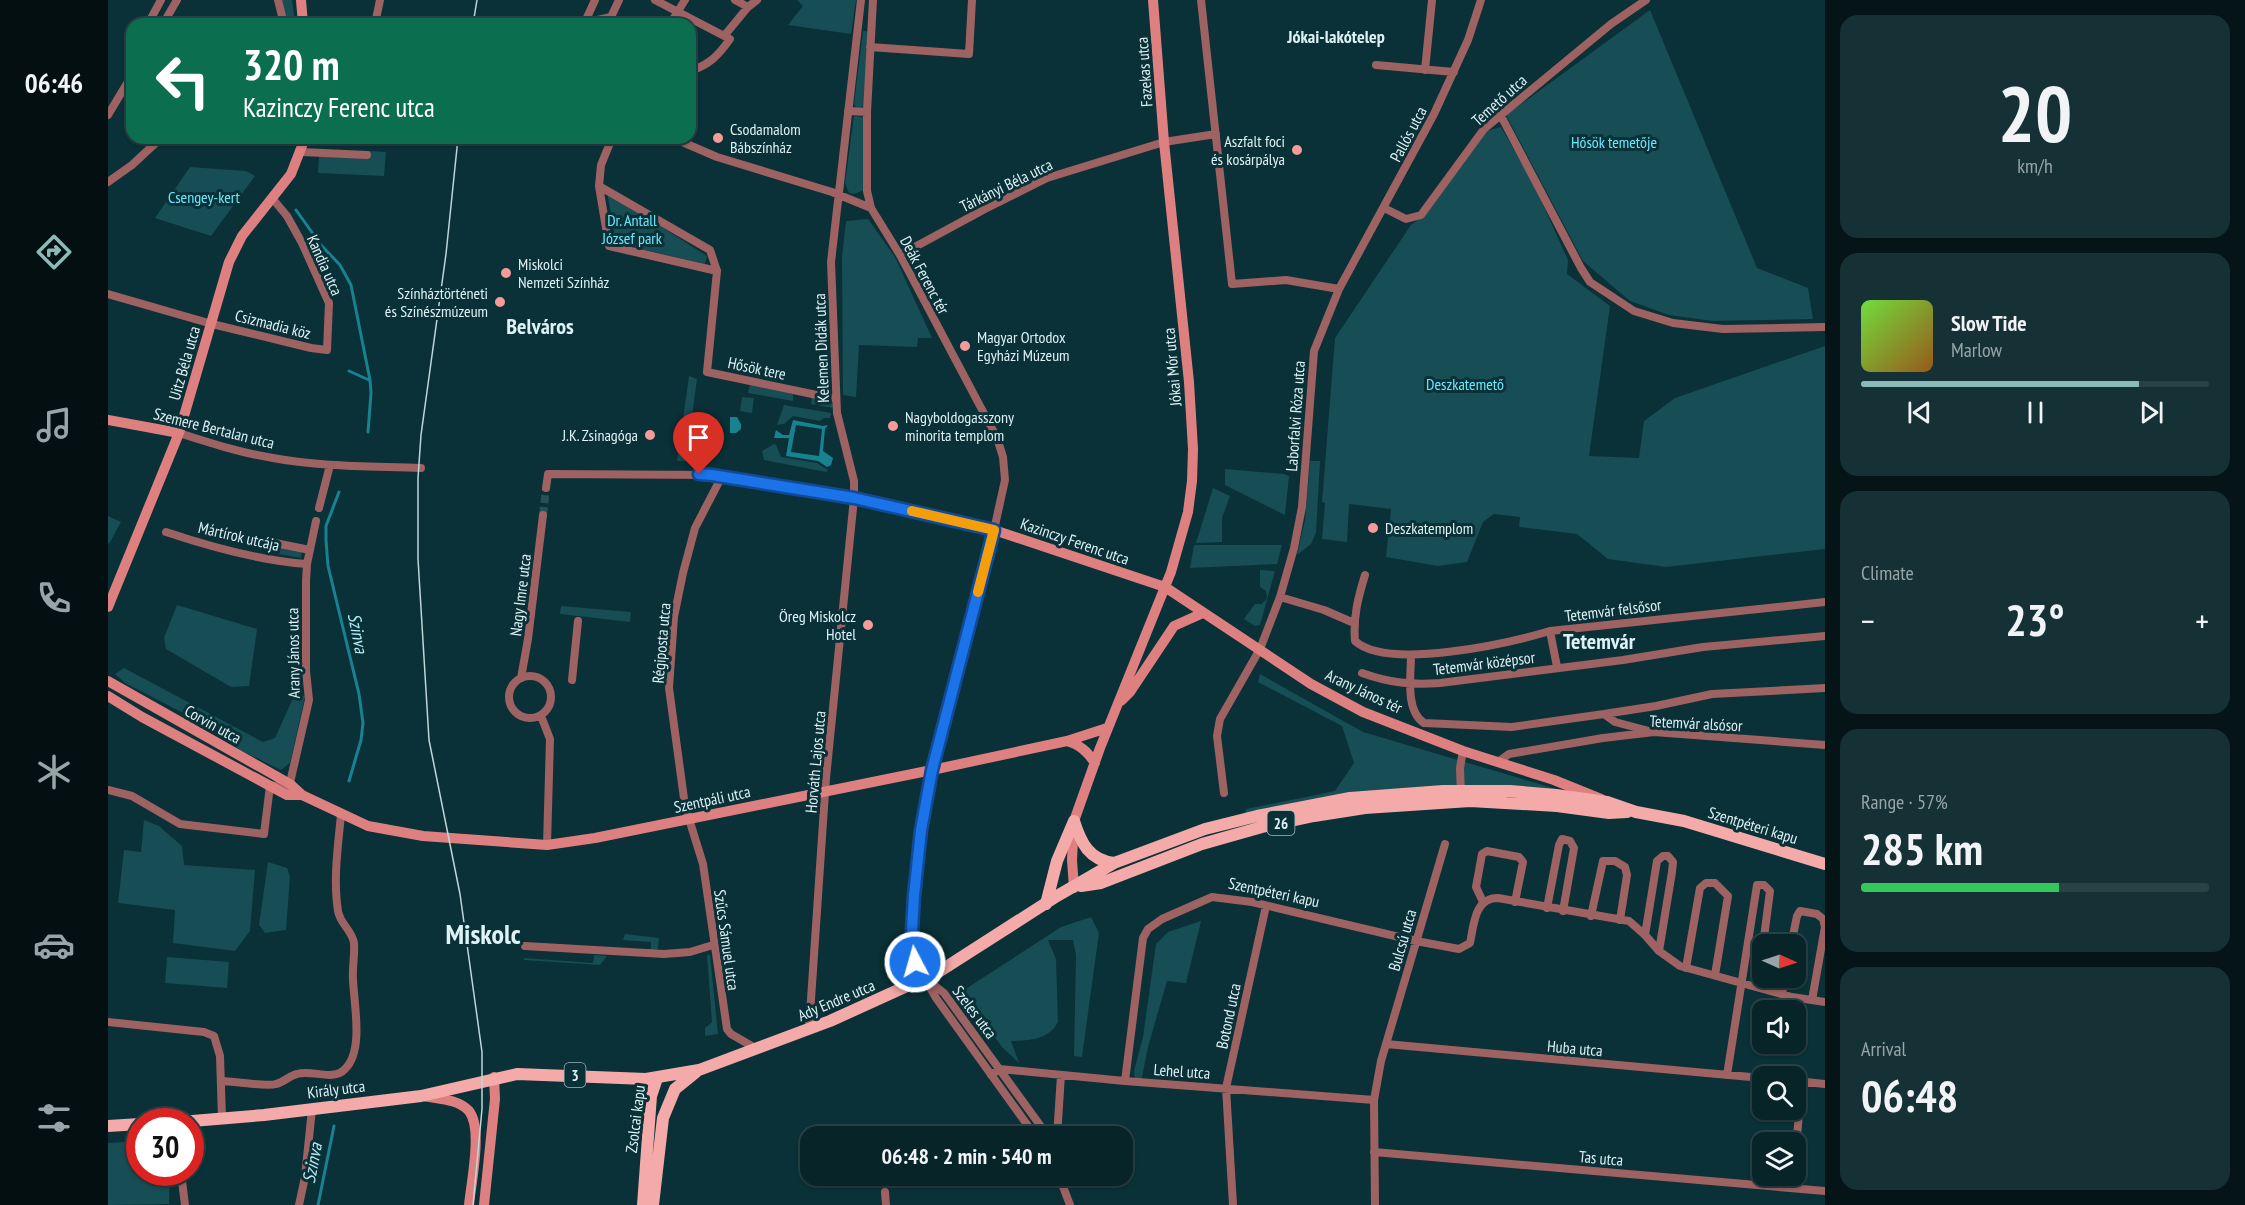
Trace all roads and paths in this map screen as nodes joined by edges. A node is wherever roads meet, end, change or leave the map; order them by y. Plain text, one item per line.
1 (161, 0) edge
2 (177, 0) edge
3 (278, 0) edge
4 (301, 0) edge
5 (380, 0) edge
6 (595, 0) edge
7 (620, 0) edge
8 (655, 0) edge
9 (685, 0) edge
10 (735, 0) edge
11 (757, 0) edge
12 (861, 0) edge
13 (873, 0) edge
14 (972, 0) edge
15 (1153, 0) edge
16 (1202, 0) edge
17 (1432, 0) edge
18 (1480, 0) edge
19 (1646, 0) edge
20 (748, 7) junction
21 (678, 11) junction
22 (151, 18) edge
23 (166, 18) edge
24 (282, 18) edge
25 (302, 18) edge
26 (376, 18) edge
27 (587, 18) edge
28 (607, 18) edge
29 (674, 18) edge
30 (691, 18) edge
31 (696, 21) edge
32 (872, 27) junction
33 (857, 28) junction
34 (724, 36) junction
35 (870, 47) junction
36 (1376, 65) dead end
37 (696, 69) edge
38 (1425, 70) junction
39 (1454, 72) junction
40 (126, 85) edge
41 (848, 111) junction
42 (867, 112) junction
43 (1500, 114) junction
44 (108, 116) edge
45 (1216, 134) junction
46 (1164, 142) junction
47 (155, 144) edge
48 (304, 144) edge
49 (610, 144) edge
50 (687, 144) edge
51 (302, 152) junction
52 (367, 155) dead end
53 (108, 182) edge
54 (599, 186) junction
55 (839, 195) junction
56 (272, 198) junction
57 (871, 208) junction
58 (1384, 208) junction
59 (900, 255) junction
60 (717, 271) junction
61 (1339, 290) junction
62 (108, 294) edge
63 (212, 324) junction
64 (1825, 327) edge
65 (327, 350) joint
66 (836, 399) junction
67 (108, 420) edge
68 (179, 433) junction
69 (330, 465) junction
70 (421, 468) dead end
71 (722, 476) junction
72 (546, 488) dead end
73 (854, 498) junction
74 (319, 508) dead end
75 (543, 515) tunnel mouth
76 (316, 520) dead end
77 (994, 530) junction
78 (166, 532) dead end
79 (270, 542) dead end
80 (310, 550) junction
81 (307, 564) junction
82 (1365, 575) dead end
83 (1165, 587) junction
84 (1280, 597) junction
85 (1825, 602) edge
86 (108, 607) edge
87 (1203, 613) junction
88 (578, 621) dead end
89 (1353, 623) junction
90 (1550, 631) junction
91 (1825, 636) edge
92 (1260, 649) junction
93 (1412, 655) junction
94 (1557, 667) junction
95 (1362, 673) dead end
96 (521, 678) junction
97 (572, 680) dead end
98 (108, 681) edge
99 (1411, 685) junction
100 (1825, 688) edge
101 (108, 697) edge
102 (1117, 705) junction
103 (1604, 714) junction
104 (541, 716) junction
105 (1107, 728) junction
106 (1654, 732) junction
107 (1067, 741) junction
108 (1825, 745) edge
109 (1464, 751) junction
110 (1498, 762) junction
111 (1095, 763) junction
112 (932, 770) junction
113 (270, 786) junction
114 (288, 789) junction
115 (108, 790) edge
116 (825, 790) junction
117 (1459, 791) junction
118 (1224, 793) dead end
119 (1470, 801) junction
120 (1606, 802) junction
121 (322, 805) joint
122 (1636, 812) junction
123 (341, 814) junction
124 (689, 819) junction
125 (1074, 821) junction
126 (1445, 844) dead end
127 (548, 845) junction
128 (1114, 863) junction
129 (1825, 864) edge
130 (1074, 888) junction
131 (1483, 902) junction
132 (1515, 902) junction
133 (1046, 904) junction
134 (1266, 906) junction
135 (1547, 908) junction
136 (1563, 911) junction
137 (1592, 916) junction
138 (1620, 920) junction
139 (1764, 934) edge
140 (1793, 934) edge
141 (1645, 935) junction
142 (1416, 941) junction
143 (713, 945) junction
144 (525, 946) dead end
145 (1659, 951) junction
146 (1686, 968) junction
147 (1715, 975) junction
148 (926, 978) junction
149 (1741, 982) junction
150 (1752, 985) edge
151 (1761, 988) edge
152 (1783, 988) edge
153 (1782, 994) junction
154 (1812, 1000) junction
155 (1825, 1002) edge
156 (108, 1022) edge
157 (809, 1029) junction
158 (1386, 1044) junction
159 (757, 1049) junction
160 (1000, 1069) junction
161 (699, 1070) junction
162 (991, 1075) junction
163 (1061, 1075) junction
164 (1727, 1075) junction
165 (494, 1077) junction
166 (1752, 1077) edge
167 (657, 1078) junction
168 (222, 1081) junction
169 (1125, 1081) junction
170 (1806, 1083) edge
171 (679, 1084) junction
172 (1825, 1084) edge
173 (1226, 1088) junction
174 (421, 1096) junction
175 (1374, 1100) junction
176 (312, 1109) junction
177 (222, 1118) junction
178 (663, 1118) junction
179 (204, 1120) edge
180 (126, 1126) edge
181 (1028, 1126) edge
182 (1041, 1126) edge
183 (1058, 1126) edge
184 (111, 1127) edge
185 (1374, 1152) junction
186 (182, 1186) edge
187 (1063, 1186) edge
188 (1791, 1188) joint
189 (1825, 1191) edge
190 (885, 1192) dead end
191 (184, 1205) edge
192 (299, 1205) edge
193 (469, 1205) edge
194 (484, 1205) edge
195 (643, 1205) edge
196 (653, 1205) edge
197 (886, 1205) edge
198 (1070, 1205) edge
199 (1233, 1205) edge
200 (1375, 1205) edge

1 - 22 street
2 - 23 street
3 - 24 street
4 - 25 street
5 - 26 street
6 - 27 street
7 - 28 street
8 - 21 street
9 - 21 street
10 - 20 street
11 - 20 street
12 - 33 street, Kelemen Didák utca
13 - 32 street
14 - 35 street
15 - 46 street, Fazekas utca
16 - 45 street
17 - 38 street
18 - 39 street, Pallós utca
19 - 43 street, Temető utca
20 - 34 street
21 - 29 street
21 - 30 street
31 - 34 street
32 - 33 street
32 - 35 street
33 - 41 street, Kelemen Didák utca
34 - 37 street
35 - 42 street
36 - 38 street
38 - 39 street
39 - 58 street, Pallós utca
40 - 44 street
41 - 42 street
41 - 55 street, Kelemen Didák utca
42 - 57 street
43 - 58 street, Temető utca
43 - 64 street
45 - 46 street, Tárkányi Béla utca
45 - 61 street
46 - 59 street, Tárkányi Béla utca
46 - 83 street, Jókai Mór utca
47 - 53 street
48 - 51 street, Uitz Béla utca
49 - 54 street
50 - 55 street
51 - 52 street
51 - 56 street, Uitz Béla utca
54 - 60 street
54 - 60 street
55 - 57 street
55 - 66 street, Kelemen Didák utca
56 - 63 street, Uitz Béla utca
56 - 65 street, Kandia utca
57 - 59 street, Deák Ferenc tér
58 - 61 street, Laborfalvi Róza utca
59 - 77 street, Deák Ferenc tér
60 - 66 street, Hősök tere
61 - 84 street, Laborfalvi Róza utca
62 - 63 street, Csizmadia köz
63 - 65 street, Csizmadia köz
63 - 68 street, Uitz Béla utca
66 - 73 street, Kelemen Didák utca
67 - 68 street, Szemere Bertalan utca
68 - 69 street, Szemere Bertalan utca
68 - 86 street, Uitz Béla utca
69 - 70 street, Szemere Bertalan utca
69 - 74 street
71 - 72 street, Kazinczy Ferenc utca
71 - 73 street, Kazinczy Ferenc utca
71 - 124 street, Régiposta utca
73 - 77 street, Kazinczy Ferenc utca
73 - 116 street, Horváth Lajos utca
75 - 96 street, Nagy Imre utca
76 - 80 street, Arany János utca
77 - 83 street, Kazinczy Ferenc utca
77 - 112 street, Deák Ferenc tér
78 - 81 street, Mártírok utcája
79 - 80 street
80 - 81 street, Arany János utca
81 - 114 street, Arany János utca
82 - 89 street
83 - 87 street, Kazinczy Ferenc utca
83 - 102 street
84 - 89 street
84 - 92 street, Laborfalvi Róza utca
85 - 90 street, Tetemvár felsősor
87 - 92 street, Arany János tér
87 - 102 street
88 - 97 street
89 - 93 street, Tetemvár felsősor
90 - 93 street, Tetemvár felsősor
90 - 94 street
91 - 94 street, Tetemvár középsor
92 - 109 street, Arany János tér
92 - 118 street
93 - 99 street
94 - 99 street, Tetemvár középsor
95 - 99 street, Tetemvár középsor
96 - 104 street
96 - 104 street
98 - 114 street, Corvin utca
99 - 103 street
100 - 103 street
101 - 113 street, Corvin utca
102 - 105 street
103 - 106 street
104 - 127 street
105 - 107 street, Szentpáli utca
105 - 111 street
106 - 108 street, Tetemvár alsósor
106 - 110 street, Tetemvár alsósor
107 - 111 street
107 - 112 street, Szentpáli utca
109 - 110 street, Arany János tér
109 - 117 street
110 - 120 street, Arany János tér
111 - 125 street
112 - 116 street, Szentpáli utca
112 - 148 street, Deák Ferenc tér
113 - 114 street, Corvin utca
113 - 115 street
114 - 121 street, Corvin utca
116 - 124 street, Szentpáli utca
116 - 157 street, Horváth Lajos utca
117 - 119 street
117 - 120 main road, Arany János tér / 26
117 - 128 main road, Arany János tér / 26
119 - 122 main road, 26
119 - 130 main road, 26
120 - 122 main road, Arany János tér / 26
121 - 123 street, Szentpáli utca
122 - 129 main road, Szentpéteri kapu / 26
123 - 127 street, Szentpáli utca
123 - 168 street
124 - 127 street, Szentpáli utca
124 - 143 street, Szűcs Sámuel utca
125 - 128 main road
125 - 130 street
125 - 133 main road
126 - 142 street, Bulcsú utca
128 - 130 main road, 26
130 - 133 main road, 26
131 - 132 street
131 - 132 street, Szentpéteri kapu
131 - 142 street, Szentpéteri kapu
132 - 135 street
133 - 148 main road, Ady Endre utca / 26
134 - 142 street, Szentpéteri kapu
134 - 169 street, Szentpéteri kapu
134 - 173 street, Botond utca
135 - 136 street
135 - 136 street
136 - 137 street
137 - 138 street
137 - 138 street
138 - 141 street
139 - 149 street
140 - 154 street
141 - 145 street
141 - 145 street
142 - 158 street, Bulcsú utca
143 - 144 street
143 - 159 street, Szűcs Sámuel utca
145 - 146 street
146 - 147 street
146 - 147 street
147 - 149 street
148 - 157 main road, Ady Endre utca / 26
148 - 160 street, Szeles utca
148 - 162 street, Szeles utca
149 - 150 street
149 - 164 street
151 - 153 street
152 - 153 street
153 - 154 street
154 - 155 street
156 - 168 street
157 - 159 main road, Ady Endre utca / 26
158 - 164 street, Huba utca
158 - 175 street, Bulcsú utca
159 - 161 main road, Ady Endre utca / 26
160 - 162 street
160 - 163 street, Lehel utca
160 - 182 street, Szeles utca
161 - 167 main road, Ady Endre utca / 26
161 - 171 main road
162 - 181 street, Szeles utca
163 - 169 street, Lehel utca
163 - 183 street
164 - 166 street, Huba utca
165 - 167 main road, Ady Endre utca / 3
165 - 174 main road, Király utca / 3
165 - 194 street
167 - 171 main road, Ady Endre utca
167 - 178 main road, Zsolcai kapu
167 - 195 main road, Zsolcai kapu
168 - 177 street
169 - 173 street, Lehel utca
170 - 172 street
171 - 178 main road
173 - 175 street, Lehel utca
173 - 199 street, Botond utca
174 - 176 main road, Király utca / 3
174 - 193 street
175 - 185 street, Bulcsú utca
176 - 177 main road, Király utca / 3
176 - 192 street
177 - 179 main road, Király utca / 3
178 - 196 main road, Zsolcai kapu
180 - 184 main road
185 - 188 street, Tas utca
185 - 200 street
186 - 191 street
187 - 198 street
188 - 189 street, Tas utca
190 - 197 street

